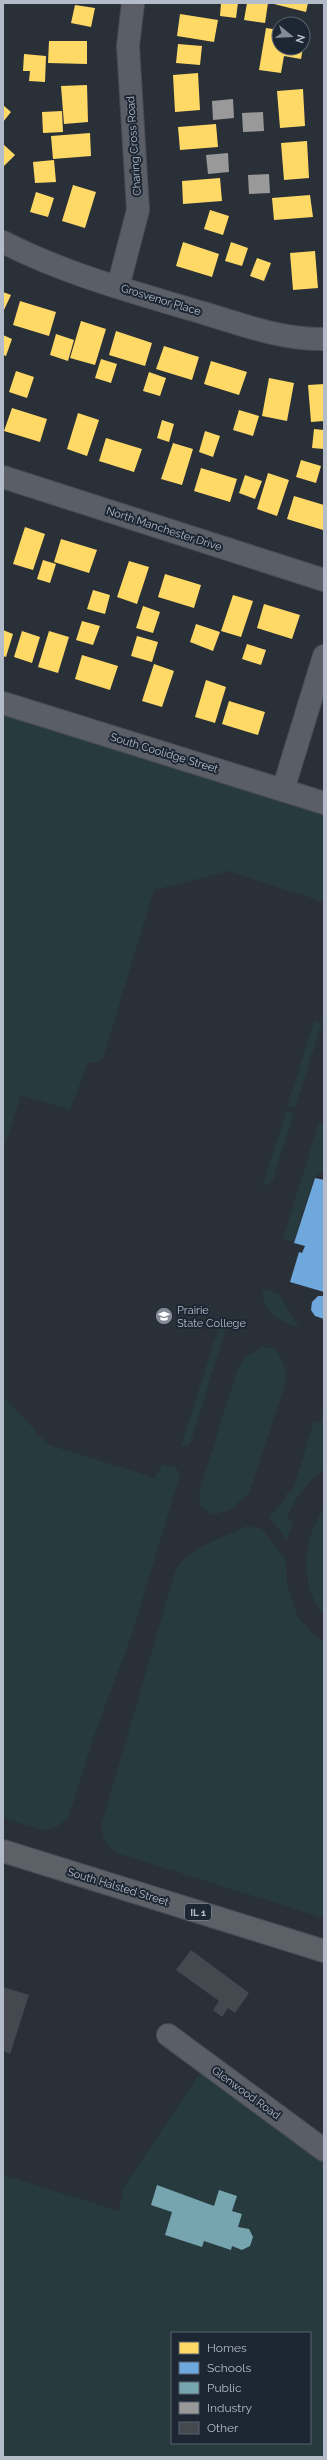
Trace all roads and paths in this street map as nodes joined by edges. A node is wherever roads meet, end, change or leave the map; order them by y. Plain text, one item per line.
1 (134, 3) edge
2 (3, 242) edge
3 (118, 288) junction
4 (324, 339) edge
5 (3, 478) edge
6 (324, 580) edge
7 (324, 656) edge
8 (3, 703) edge
9 (283, 790) junction
10 (324, 803) edge
11 (3, 1851) edge
12 (324, 1951) edge
13 (168, 2036) dead end
14 (324, 2150) edge

1 - 3 street, Charing Cross Road
2 - 3 street, Grosvenor Place
3 - 4 street, Grosvenor Place
5 - 6 street, North Manchester Drive
7 - 9 street
8 - 9 street, South Coolidge Street
9 - 10 street, South Coolidge Street
11 - 12 main road, South Halsted Street / IL 1
13 - 14 street, Glenwood Road

